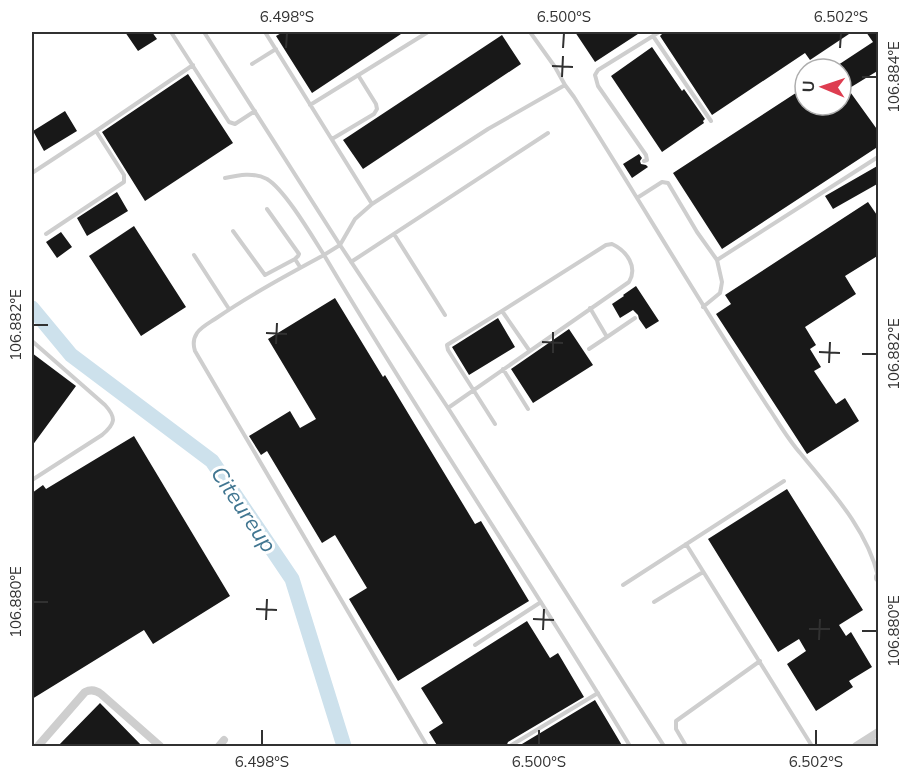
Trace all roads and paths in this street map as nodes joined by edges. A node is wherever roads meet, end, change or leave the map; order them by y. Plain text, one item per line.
1 (171, 32) edge
2 (204, 32) edge
3 (265, 32) edge
4 (428, 32) edge
5 (530, 32) edge
6 (659, 32) edge
7 (652, 36) junction
8 (276, 49) junction
9 (252, 64) dead end
10 (193, 65) junction
11 (358, 75) junction
12 (565, 85) junction
13 (310, 105) junction
14 (255, 111) junction
15 (711, 121) dead end
16 (96, 131) junction
17 (548, 133) dead end
18 (332, 139) junction
19 (879, 157) edge
20 (644, 161) dead end
21 (32, 172) edge
22 (225, 178) dead end
23 (638, 198) junction
24 (372, 204) junction
25 (267, 209) dead end
26 (233, 231) dead end
27 (46, 234) dead end
28 (394, 234) junction
29 (340, 245) junction
30 (194, 255) dead end
31 (324, 255) junction
32 (295, 259) junction
33 (717, 260) junction
34 (351, 262) junction
35 (300, 267) junction
36 (703, 307) junction
37 (590, 308) junction
38 (229, 309) junction
39 (502, 311) junction
40 (445, 315) dead end
41 (635, 318) dead end
42 (607, 337) junction
43 (32, 341) edge
44 (589, 349) dead end
45 (529, 350) junction
46 (503, 369) junction
47 (473, 390) junction
48 (448, 408) junction
49 (528, 409) dead end
50 (495, 424) dead end
51 (32, 480) edge
52 (784, 481) dead end
53 (686, 544) junction
54 (704, 572) junction
55 (878, 578) edge
56 (624, 585) dead end
57 (541, 602) junction
58 (654, 602) dead end
59 (475, 645) dead end
60 (760, 661) junction
61 (598, 693) junction
62 (879, 732) edge
63 (865, 741) junction
64 (879, 743) edge
65 (38, 747) edge
66 (160, 747) edge
67 (427, 747) edge
68 (510, 747) edge
69 (630, 747) edge
70 (664, 747) edge
71 (687, 747) edge
72 (812, 747) edge
73 (856, 747) edge

1 - 10 lane
2 - 14 lane
3 - 8 lane
4 - 11 lane
5 - 12 lane
6 - 7 lane
7 - 15 lane
7 - 20 lane
8 - 9 lane
8 - 13 lane
10 - 14 lane
10 - 16 lane
11 - 13 lane
11 - 18 lane
12 - 23 lane
12 - 24 lane
13 - 18 lane
14 - 29 lane
16 - 21 lane
16 - 27 lane
17 - 28 lane
18 - 24 lane
19 - 33 lane
22 - 31 lane
23 - 33 lane
23 - 36 lane
24 - 29 lane
25 - 32 lane
26 - 32 lane
28 - 34 lane
28 - 40 lane
29 - 31 lane
29 - 34 lane
30 - 38 lane
31 - 35 lane
31 - 57 lane
32 - 35 lane
33 - 36 lane
34 - 48 lane
35 - 38 lane
36 - 55 lane
37 - 39 lane
37 - 42 lane
37 - 45 lane
38 - 67 lane
39 - 45 lane
39 - 47 lane
41 - 42 lane
42 - 44 lane
43 - 51 lane
45 - 46 lane
46 - 47 lane
46 - 49 lane
47 - 48 lane
47 - 50 lane
48 - 70 lane
52 - 53 lane
53 - 54 lane
53 - 56 lane
54 - 58 lane
54 - 60 lane
57 - 59 lane
57 - 61 lane
60 - 71 lane
60 - 72 lane
61 - 68 lane
61 - 69 lane
62 - 63 street
63 - 64 street
63 - 73 street
65 - 66 street

